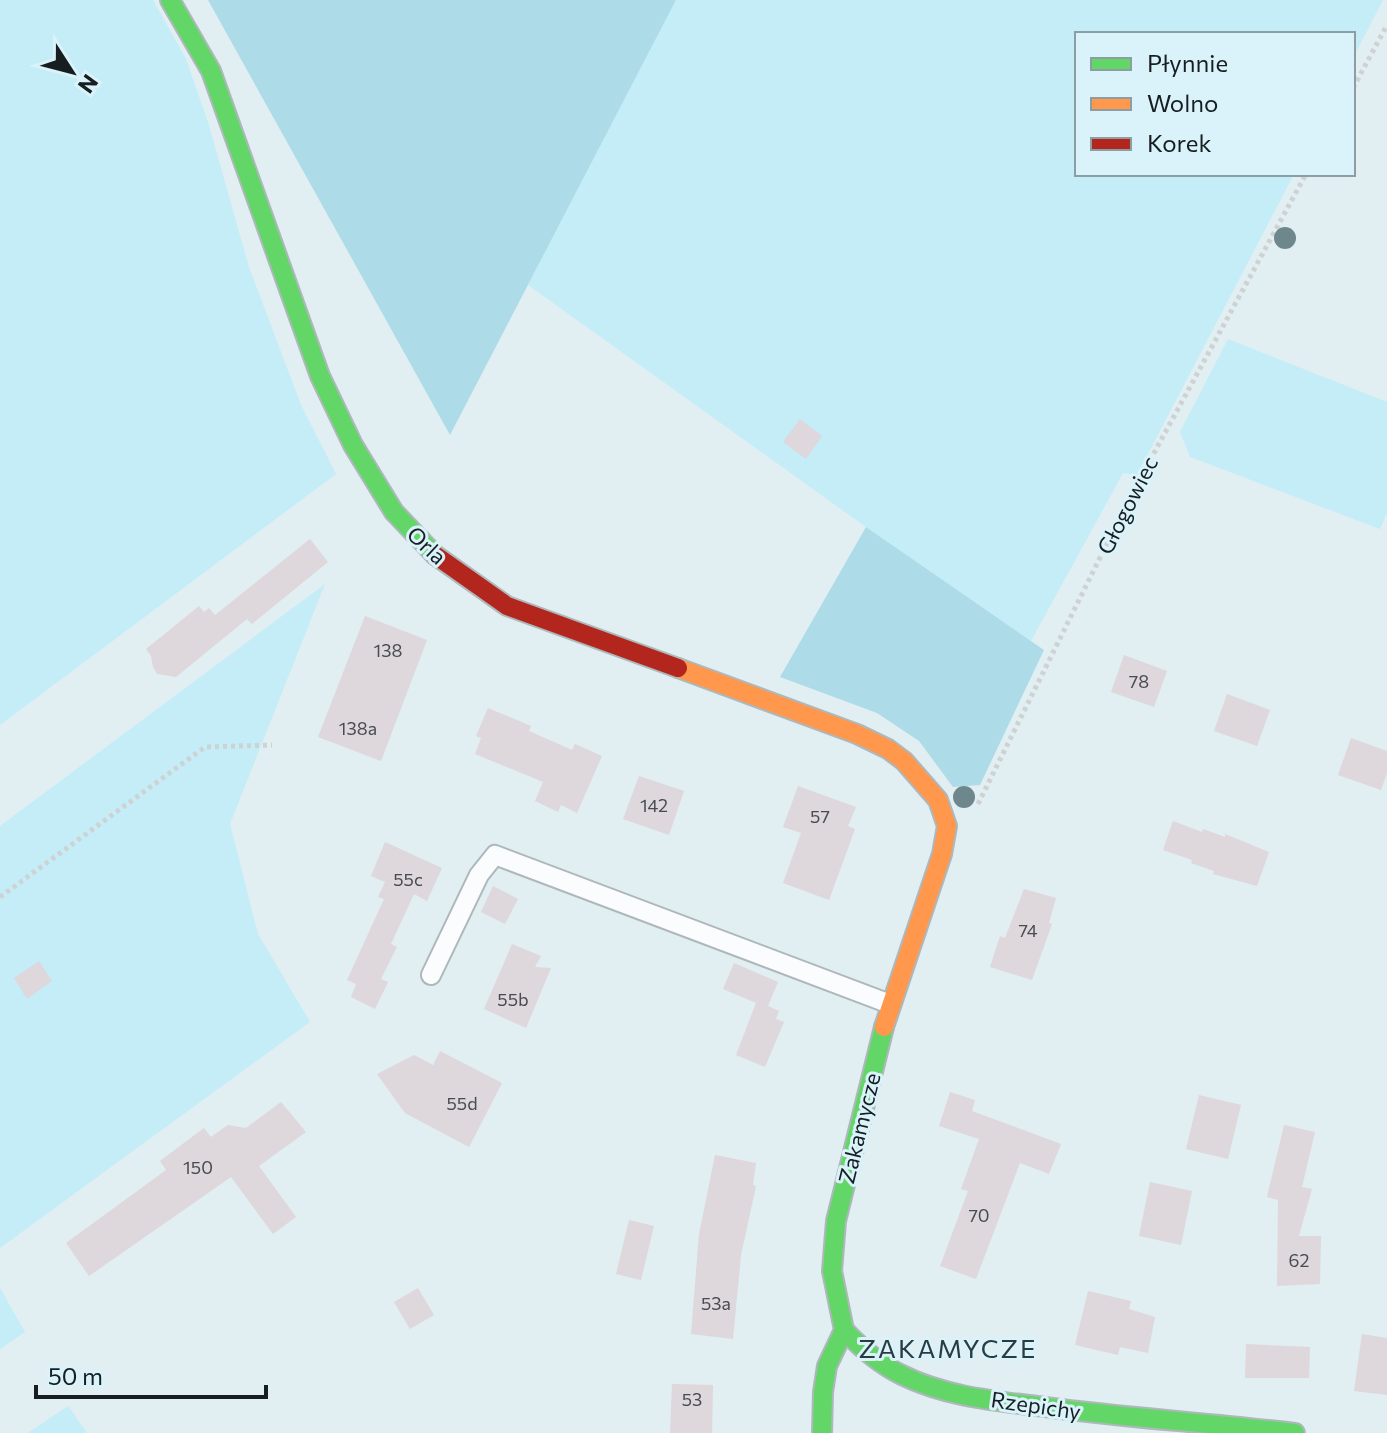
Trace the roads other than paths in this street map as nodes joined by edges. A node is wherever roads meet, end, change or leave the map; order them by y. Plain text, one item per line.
1 (170, 0) edge
2 (947, 826) joint
3 (431, 975) dead end
4 (890, 1004) junction
5 (844, 1330) junction
6 (822, 1433) edge
7 (1295, 1433) edge

1 - 2 street, Orla
2 - 4 street, Zakamycze
3 - 4 lane
4 - 5 street, Zakamycze
5 - 6 street
5 - 7 street, Rzepichy

